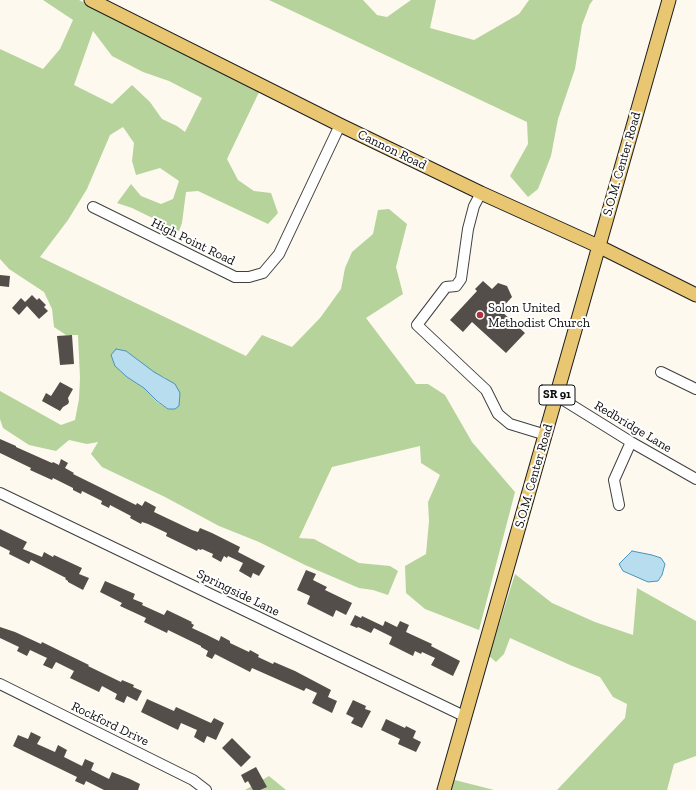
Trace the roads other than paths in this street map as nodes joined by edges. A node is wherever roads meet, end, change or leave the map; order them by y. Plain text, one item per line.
1 (91, 0) edge
2 (669, 0) edge
3 (340, 125) junction
4 (481, 193) junction
5 (93, 207) dead end
6 (598, 246) junction
7 (696, 295) edge
8 (661, 372) dead end
9 (696, 388) edge
10 (557, 396) junction
11 (546, 435) junction
12 (630, 442) junction
13 (696, 479) edge
14 (0, 493) edge
15 (619, 505) dead end
16 (0, 684) edge
17 (464, 716) junction
18 (206, 790) edge
19 (444, 790) edge

1 - 3 main road, Cannon Road
2 - 6 main road, S.O.M. Center Road / SR 91
3 - 4 main road, Cannon Road
3 - 5 street, High Point Road
4 - 6 main road, Cannon Road
4 - 11 street
6 - 7 main road, Cannon Road
6 - 10 main road, S.O.M. Center Road / SR 91
8 - 9 street
10 - 11 main road, S.O.M. Center Road / SR 91
10 - 12 street, Redbridge Lane
11 - 17 main road, S.O.M. Center Road / SR 91
12 - 13 street, Redbridge Lane
12 - 15 street
14 - 17 street, Springside Lane
16 - 18 street, Rockford Drive
17 - 19 main road, S.O.M. Center Road / SR 91

